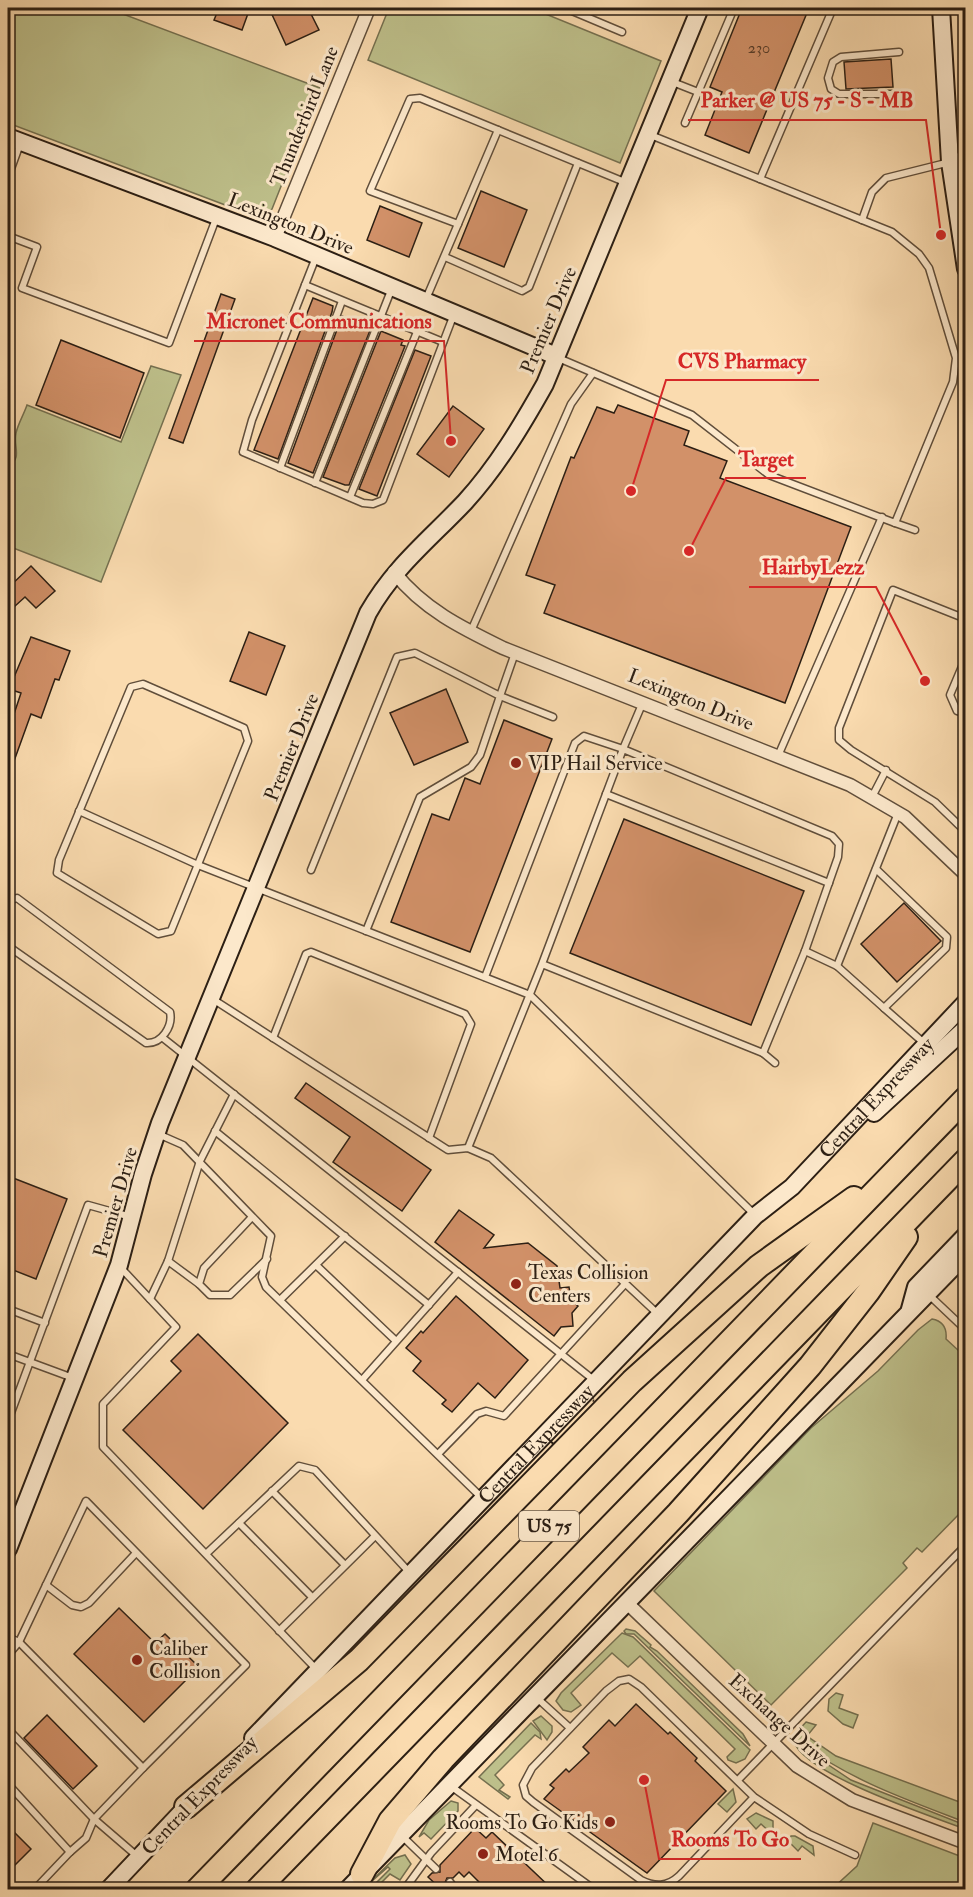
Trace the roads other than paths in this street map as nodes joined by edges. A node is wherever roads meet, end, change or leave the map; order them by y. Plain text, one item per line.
1 (369, 8) edge
2 (565, 8) edge
3 (700, 8) edge
4 (734, 8) edge
5 (833, 8) edge
6 (941, 8) edge
7 (622, 32) dead end
8 (899, 52) dead end
9 (670, 81) junction
10 (698, 92) junction
11 (902, 94) dead end
12 (685, 123) dead end
13 (498, 130) junction
14 (648, 134) junction
15 (14, 140) edge
16 (958, 162) edge
17 (578, 163) junction
18 (8, 177) edge
19 (760, 179) junction
20 (627, 183) junction
21 (217, 216) junction
22 (862, 220) junction
23 (458, 225) junction
24 (8, 237) edge
25 (275, 238) junction
26 (316, 256) junction
27 (445, 256) junction
28 (966, 269) edge
29 (305, 285) junction
30 (392, 287) junction
31 (342, 301) junction
32 (425, 301) junction
33 (454, 314) junction
34 (380, 316) junction
35 (417, 332) junction
36 (443, 342) junction
37 (556, 356) junction
38 (593, 373) junction
39 (280, 468) junction
40 (315, 483) junction
41 (350, 497) junction
42 (882, 517) junction
43 (895, 523) junction
44 (915, 530) dead end
45 (394, 572) junction
46 (966, 619) edge
47 (471, 632) junction
48 (516, 652) junction
49 (966, 657) edge
50 (500, 696) junction
51 (643, 702) junction
52 (966, 714) edge
53 (552, 717) dead end
54 (623, 750) junction
55 (778, 757) junction
56 (886, 770) junction
57 (606, 794) junction
58 (872, 797) junction
59 (79, 811) junction
60 (898, 813) junction
61 (966, 832) edge
62 (198, 865) junction
63 (876, 869) junction
64 (311, 870) dead end
65 (966, 875) edge
66 (829, 884) junction
67 (256, 888) junction
68 (8, 901) edge
69 (366, 931) junction
70 (8, 946) edge
71 (806, 951) junction
72 (542, 964) junction
73 (837, 966) junction
74 (485, 977) junction
75 (530, 995) junction
76 (211, 998) junction
77 (966, 1002) edge
78 (884, 1008) junction
79 (966, 1028) edge
80 (162, 1038) junction
81 (273, 1038) junction
82 (925, 1044) junction
83 (763, 1053) junction
84 (186, 1059) junction
85 (775, 1063) dead end
86 (234, 1094) junction
87 (966, 1098) edge
88 (215, 1131) junction
89 (157, 1133) junction
90 (429, 1138) junction
91 (468, 1148) junction
92 (966, 1160) edge
93 (200, 1161) junction
94 (902, 1163) junction
95 (942, 1184) junction
96 (792, 1187) junction
97 (755, 1216) junction
98 (131, 1217) junction
99 (252, 1217) junction
100 (966, 1235) edge
101 (345, 1236) junction
102 (966, 1254) edge
103 (267, 1259) junction
104 (168, 1262) junction
105 (119, 1265) junction
106 (316, 1265) junction
107 (458, 1272) junction
108 (200, 1284) junction
109 (625, 1284) junction
110 (927, 1293) junction
111 (150, 1299) junction
112 (280, 1300) junction
113 (429, 1305) junction
114 (8, 1309) edge
115 (910, 1310) junction
116 (659, 1315) junction
117 (45, 1323) junction
118 (966, 1330) edge
119 (396, 1341) junction
120 (8, 1354) edge
121 (562, 1356) junction
122 (30, 1363) junction
123 (72, 1378) junction
124 (362, 1380) junction
125 (596, 1381) junction
126 (8, 1422) edge
127 (438, 1454) junction
128 (272, 1491) junction
129 (482, 1498) junction
130 (239, 1523) junction
131 (375, 1536) junction
132 (966, 1545) edge
133 (8, 1549) edge
134 (136, 1552) junction
135 (207, 1553) junction
136 (345, 1565) junction
137 (411, 1573) junction
138 (46, 1585) junction
139 (312, 1597) junction
140 (626, 1602) junction
141 (279, 1630) junction
142 (8, 1637) edge
143 (19, 1642) junction
144 (8, 1655) edge
145 (318, 1671) junction
146 (535, 1696) junction
147 (570, 1728) junction
148 (8, 1729) edge
149 (772, 1744) junction
150 (143, 1768) junction
151 (738, 1780) junction
152 (8, 1784) edge
153 (449, 1784) junction
154 (754, 1797) junction
155 (476, 1805) junction
156 (186, 1807) junction
157 (94, 1819) junction
158 (400, 1834) junction
159 (966, 1843) edge
160 (70, 1852) junction
161 (855, 1855) dead end
162 (138, 1857) junction
163 (426, 1860) junction
164 (436, 1869) dead end
165 (354, 1882) edge
166 (450, 1882) dead end
167 (34, 1890) edge
168 (108, 1890) edge
169 (197, 1890) edge
170 (257, 1890) edge
171 (404, 1890) edge
172 (456, 1890) edge
173 (595, 1890) edge

1 - 25 street, Thunderbird Lane
2 - 7 lane
3 - 9 main road, Premier Drive
4 - 10 lane
5 - 19 lane
6 - 16 main road
8 - 11 lane
9 - 10 lane
9 - 14 main road, Premier Drive
10 - 12 lane
13 - 17 lane
13 - 23 lane
13 - 23 lane
14 - 19 lane
14 - 20 main road, Premier Drive
15 - 18 lane
15 - 21 main road, Lexington Drive
16 - 22 lane
16 - 28 main road
17 - 20 lane
17 - 27 lane
19 - 22 lane
20 - 37 main road, Premier Drive
21 - 24 lane
21 - 25 main road, Lexington Drive
22 - 43 lane
23 - 27 lane
25 - 26 main road, Lexington Drive
26 - 29 lane
26 - 30 main road, Lexington Drive
27 - 32 lane
29 - 31 lane
29 - 39 lane
30 - 32 main road, Lexington Drive
30 - 34 lane
31 - 34 lane
31 - 39 lane
32 - 33 main road, Lexington Drive
33 - 36 lane
33 - 37 main road, Lexington Drive
34 - 35 lane
34 - 40 lane
35 - 36 lane
35 - 41 lane
36 - 41 lane
37 - 38 lane
37 - 45 main road, Premier Drive
38 - 42 lane
38 - 47 lane
39 - 40 lane
40 - 41 lane
42 - 43 lane
42 - 55 lane
43 - 44 lane
45 - 47 street, Lexington Drive
45 - 67 main road, Premier Drive
46 - 56 lane
47 - 48 street, Lexington Drive
48 - 50 lane
48 - 51 street, Lexington Drive
49 - 52 lane
50 - 53 lane
50 - 64 lane
50 - 69 lane
51 - 54 lane
51 - 55 street, Lexington Drive
54 - 57 lane
54 - 66 lane
54 - 74 lane
55 - 58 street, Lexington Drive
56 - 58 lane
56 - 61 lane
57 - 66 lane
57 - 72 lane
58 - 60 street, Lexington Drive
59 - 62 lane
59 - 62 lane
59 - 62 lane
60 - 63 lane
60 - 65 street, Lexington Drive
62 - 67 lane
63 - 73 lane
63 - 78 lane
66 - 71 lane
67 - 69 lane
67 - 76 main road, Premier Drive
68 - 80 lane
69 - 74 lane
70 - 80 lane
71 - 73 lane
71 - 83 lane
72 - 75 lane
72 - 83 lane
73 - 78 lane
74 - 75 lane
75 - 91 lane
75 - 97 lane
76 - 81 lane
76 - 84 main road, Premier Drive
77 - 82 main road, Central Expressway
78 - 82 lane
79 - 96 main road
80 - 84 lane
81 - 90 lane
81 - 90 lane
82 - 96 main road, Central Expressway
83 - 85 lane
84 - 86 lane
84 - 89 main road, Premier Drive
86 - 88 lane
86 - 107 lane
87 - 94 highway, US 75
88 - 93 lane
88 - 101 lane
89 - 93 lane
89 - 98 main road, Premier Drive
90 - 91 lane
91 - 109 lane
92 - 95 highway, US 75
93 - 99 lane
93 - 104 lane
94 - 156 highway
94 - 169 highway, US 75
95 - 165 highway
95 - 170 highway, US 75
96 - 97 main road, Central Expressway
97 - 116 main road, Central Expressway
98 - 105 main road, Premier Drive
98 - 117 lane
99 - 103 lane
99 - 108 lane
100 - 115 main road
101 - 106 lane
101 - 113 lane
102 - 110 main road
103 - 108 lane
103 - 112 lane
104 - 108 lane
104 - 111 lane
105 - 111 lane
105 - 123 main road, Premier Drive
106 - 112 lane
106 - 119 lane
107 - 113 lane
107 - 121 lane
109 - 116 lane
109 - 121 lane
110 - 115 main road
110 - 118 lane
111 - 135 lane
112 - 124 lane
113 - 119 lane
114 - 117 lane
115 - 140 main road
116 - 125 main road, Central Expressway
117 - 122 lane
119 - 124 lane
120 - 122 lane
121 - 125 lane
121 - 127 lane
122 - 123 lane
122 - 126 lane
123 - 133 main road, Premier Drive
124 - 127 lane
125 - 129 main road, Central Expressway
127 - 129 lane
128 - 130 lane
128 - 131 lane
128 - 136 lane
129 - 137 main road, Central Expressway
130 - 135 lane
130 - 139 lane
131 - 136 lane
131 - 137 lane
132 - 149 lane
134 - 138 lane
134 - 138 lane
134 - 150 lane
135 - 141 lane
136 - 139 lane
137 - 145 main road, Central Expressway
138 - 143 lane
139 - 141 lane
140 - 146 main road
140 - 149 street, Exchange Drive
141 - 145 lane
142 - 143 lane
143 - 144 lane
143 - 150 lane
145 - 156 main road, Central Expressway
146 - 147 lane
146 - 153 main road
147 - 151 lane
147 - 154 lane
148 - 157 lane
149 - 151 lane
149 - 159 street, Exchange Drive
150 - 157 lane
151 - 154 lane
152 - 160 lane
153 - 155 lane
153 - 158 main road
154 - 161 lane
155 - 163 lane
155 - 173 lane
156 - 162 main road, Central Expressway
157 - 160 lane
157 - 162 lane
158 - 163 lane
158 - 165 main road
160 - 167 lane
162 - 168 main road, Central Expressway
163 - 164 lane
163 - 171 lane
166 - 172 lane

